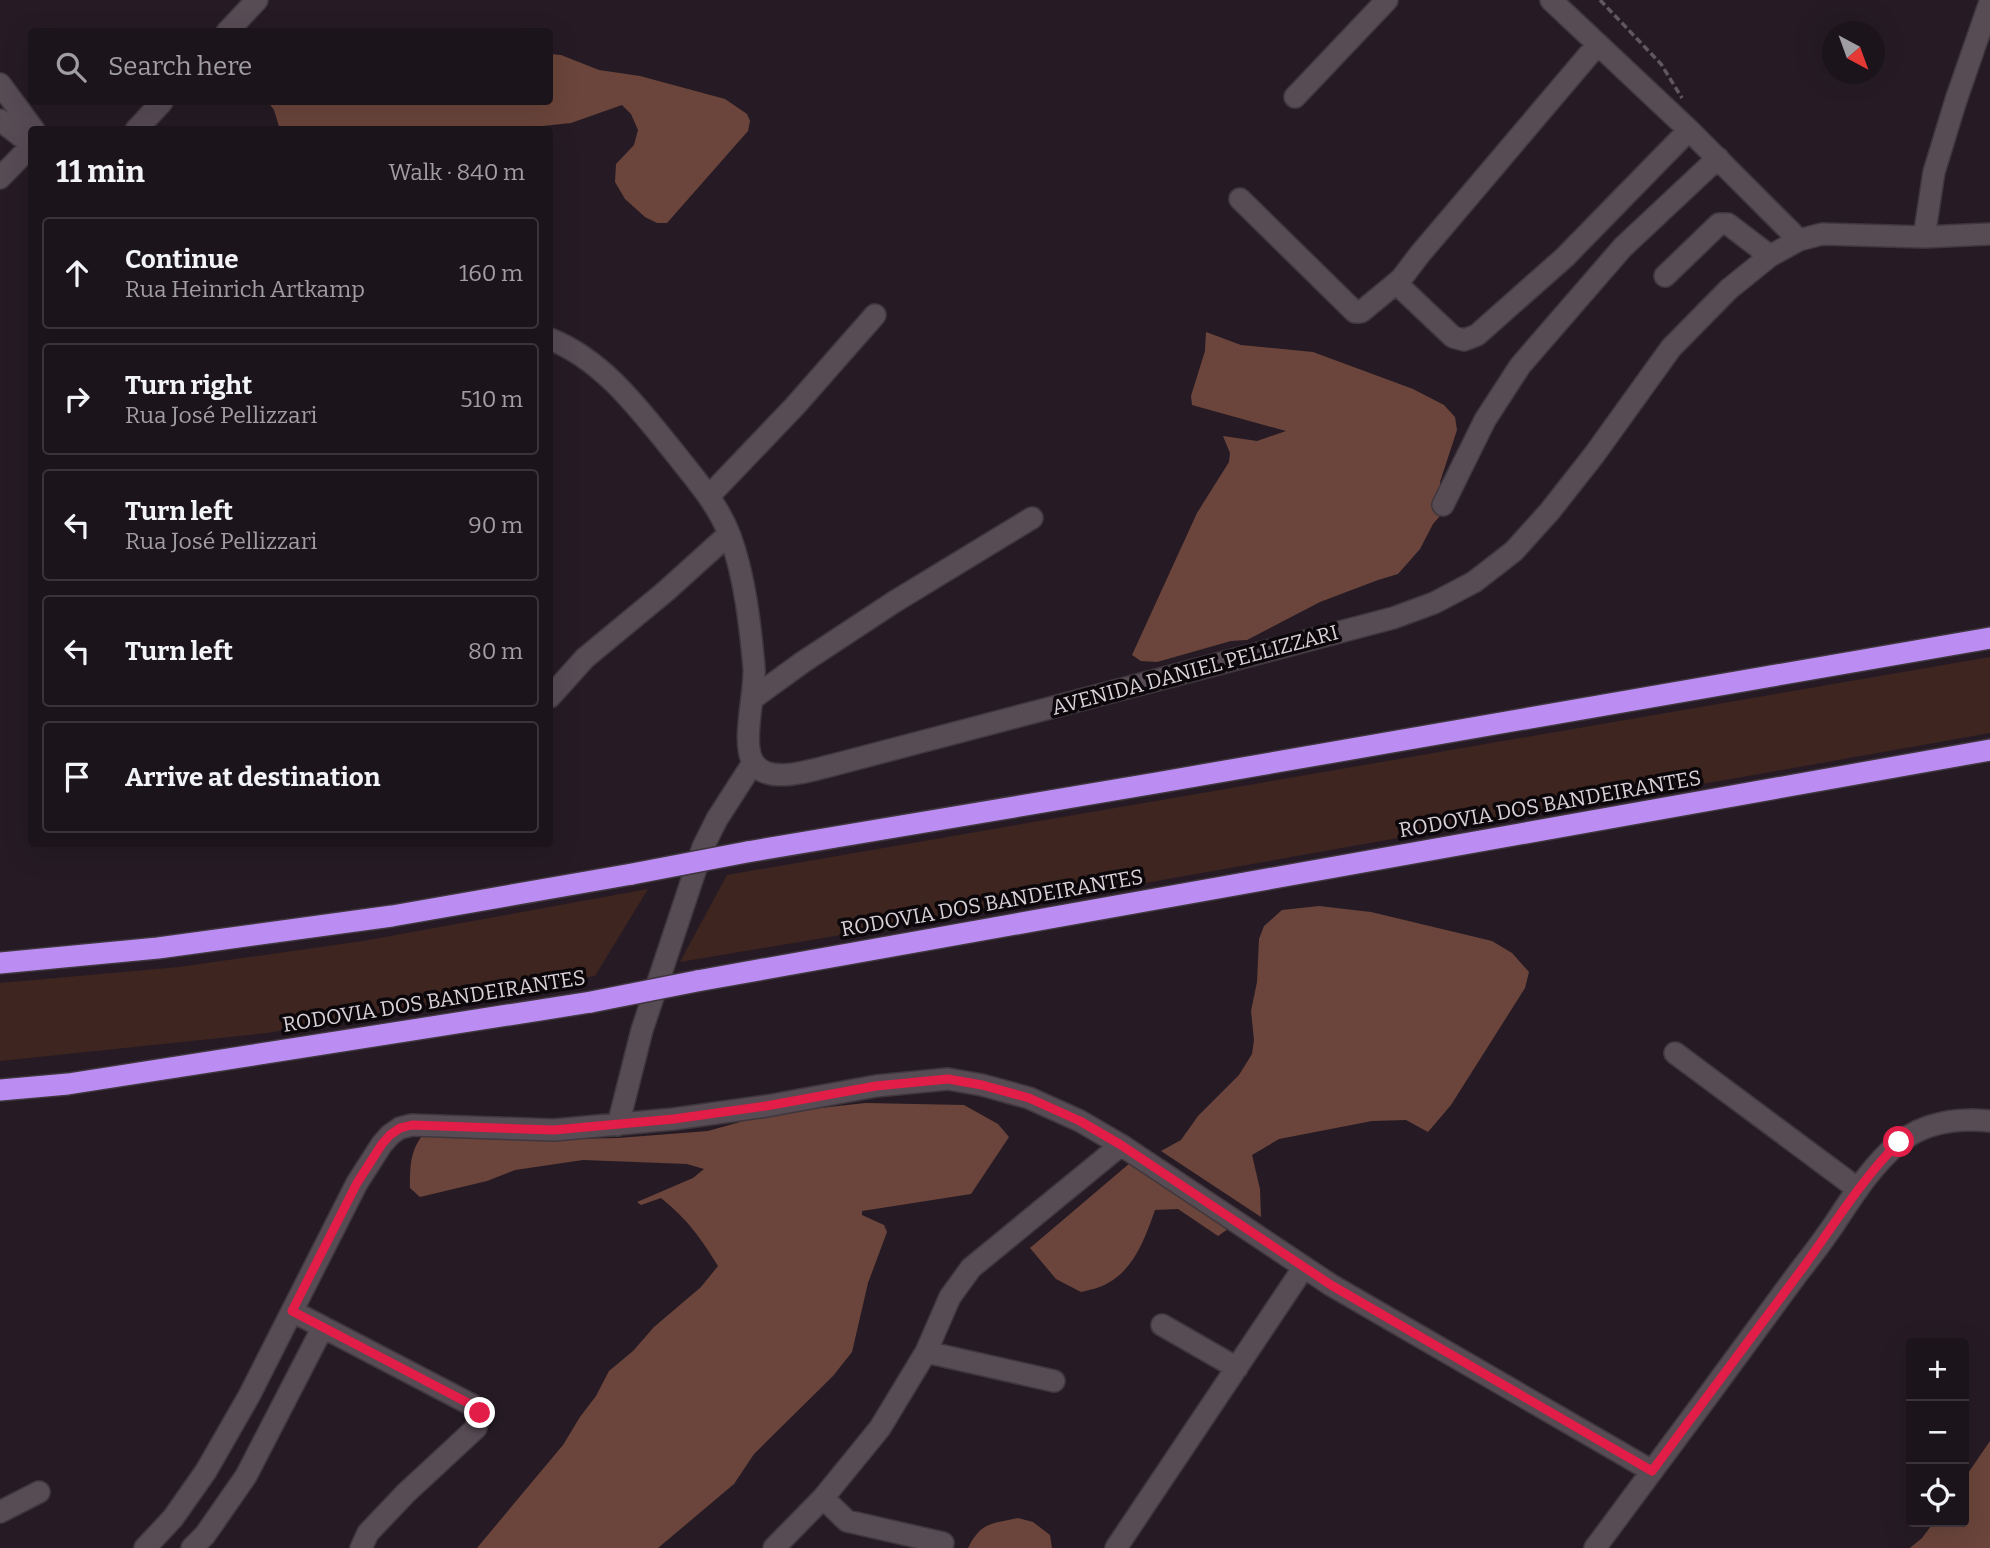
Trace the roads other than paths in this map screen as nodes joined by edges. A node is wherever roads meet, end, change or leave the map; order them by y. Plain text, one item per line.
1 (257, 0) edge
2 (1387, 0) edge
3 (1551, 0) edge
4 (1990, 2) edge
5 (231, 28) edge
6 (1598, 44) junction
7 (0, 84) edge
8 (1295, 97) dead end
9 (159, 105) edge
10 (0, 120) edge
11 (31, 126) edge
12 (140, 126) edge
13 (1689, 130) junction
14 (28, 142) edge
15 (28, 149) edge
16 (1717, 158) junction
17 (0, 178) edge
18 (1240, 199) dead end
19 (1990, 234) edge
20 (1924, 237) junction
21 (1799, 240) junction
22 (1770, 256) junction
23 (1665, 276) dead end
24 (1396, 284) junction
25 (875, 315) dead end
26 (553, 340) edge
27 (709, 496) junction
28 (1443, 505) dead end
29 (1032, 518) dead end
30 (729, 534) junction
31 (1990, 638) edge
32 (553, 694) edge
33 (752, 699) junction
34 (1990, 751) edge
35 (753, 763) junction
36 (0, 963) edge
37 (1675, 1053) dead end
38 (0, 1090) edge
39 (1990, 1121) edge
40 (618, 1125) junction
41 (1121, 1145) junction
42 (1858, 1189) junction
43 (1304, 1267) junction
44 (292, 1311) junction
45 (1162, 1325) dead end
46 (323, 1327) junction
47 (926, 1352) junction
48 (1237, 1368) junction
49 (1054, 1381) dead end
50 (1652, 1471) junction
51 (39, 1492) dead end
52 (823, 1498) junction
53 (0, 1511) edge
54 (943, 1543) dead end
55 (145, 1548) edge
56 (192, 1548) edge
57 (361, 1548) edge
58 (774, 1548) edge
59 (1116, 1548) edge
60 (1595, 1548) edge

1 - 5 street
2 - 8 street
3 - 6 street
4 - 20 street
6 - 13 street
6 - 24 street
7 - 11 street
9 - 12 street
10 - 14 street
13 - 16 street
13 - 24 street
15 - 17 street
16 - 21 street
16 - 28 street
18 - 24 street
19 - 20 street, AVENIDA DANIEL PELLIZZARI
20 - 21 street, AVENIDA DANIEL PELLIZZARI
21 - 22 street, AVENIDA DANIEL PELLIZZARI
22 - 23 street
22 - 35 street, AVENIDA DANIEL PELLIZZARI
25 - 27 street
26 - 27 street
27 - 30 street
29 - 33 street
30 - 32 street
30 - 33 street
31 - 36 highway, bridge
33 - 35 street
34 - 38 highway, RODOVIA DOS BANDEIRANTES, bridge
35 - 40 street
37 - 42 street
39 - 42 street
40 - 41 street
40 - 44 street
41 - 43 street
41 - 47 street
42 - 50 street
43 - 48 street
43 - 50 street
44 - 46 street
44 - 55 street
45 - 48 street
46 - 56 street
46 - 57 street
47 - 49 street
47 - 52 street
48 - 59 street
50 - 60 street
51 - 53 street
52 - 54 street
52 - 58 street

